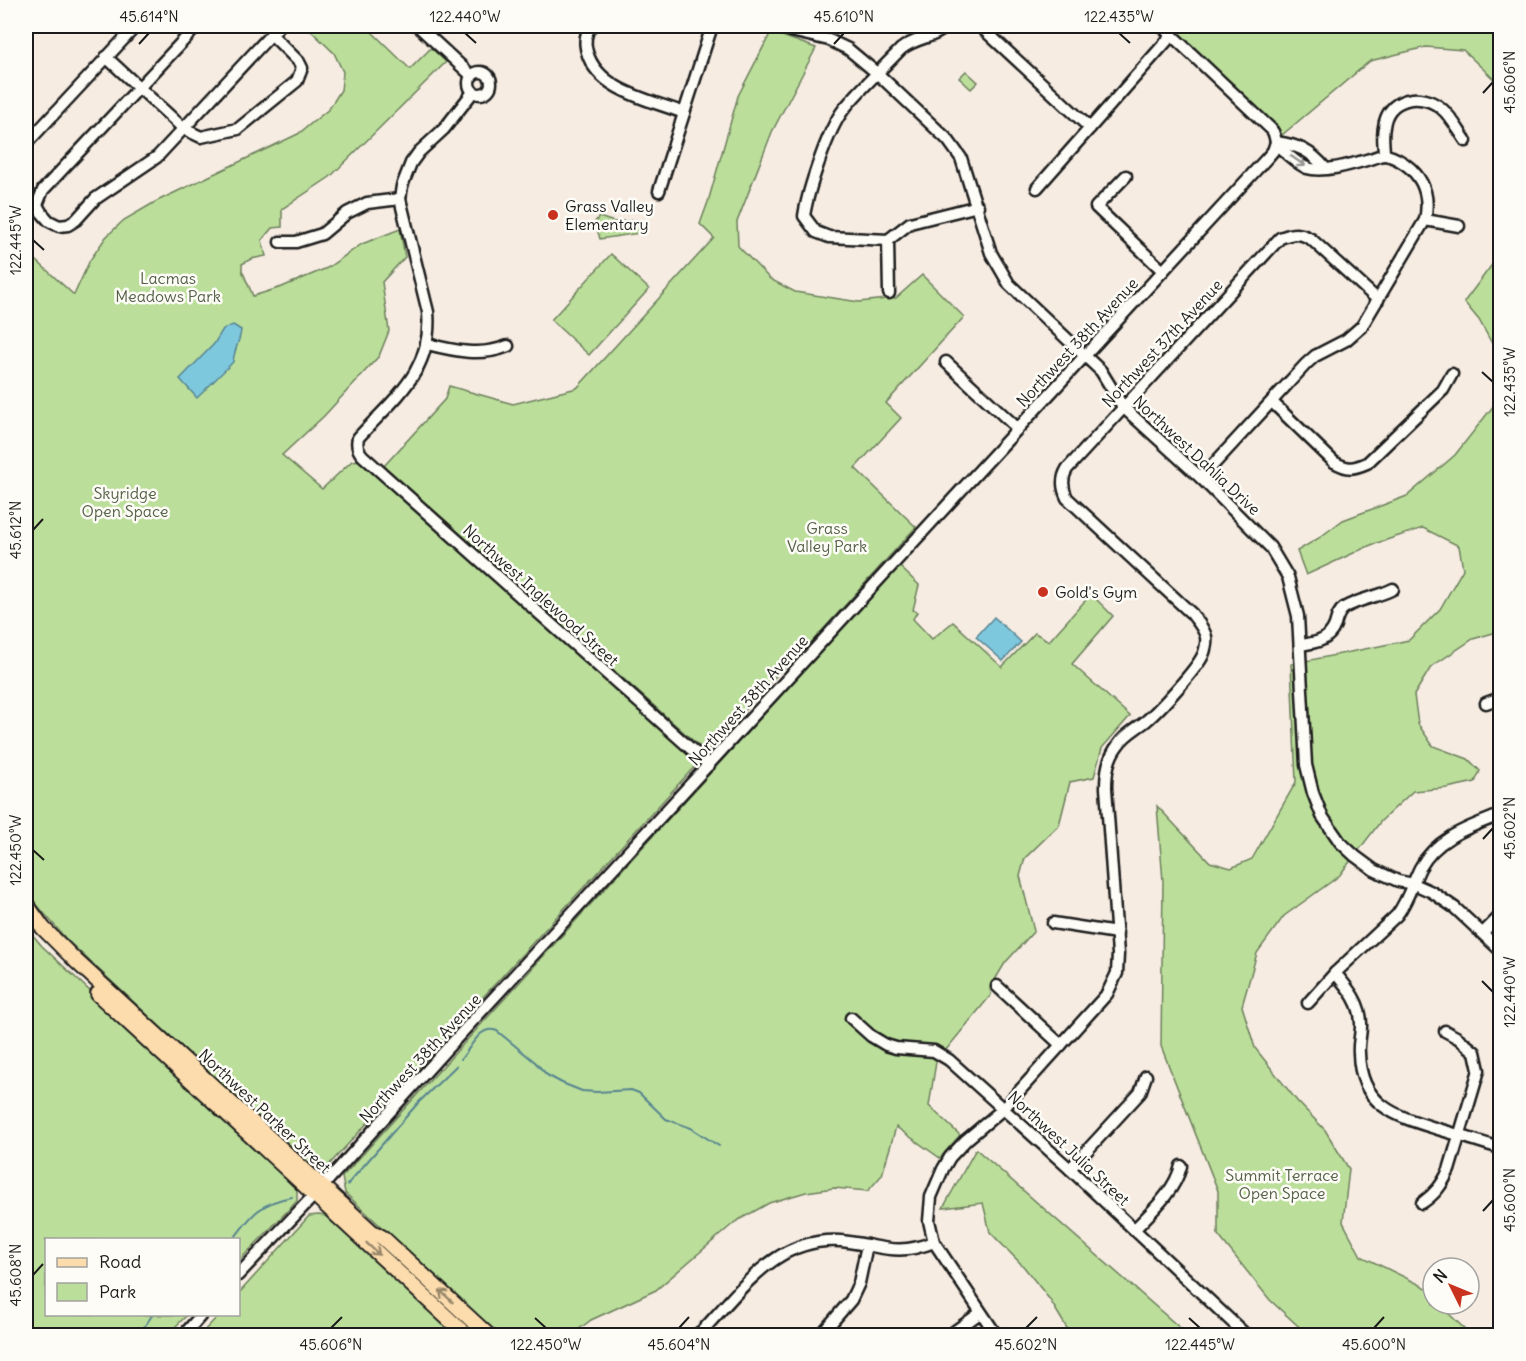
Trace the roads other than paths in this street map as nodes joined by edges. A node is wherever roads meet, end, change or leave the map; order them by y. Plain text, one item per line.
1 (136, 26) edge
2 (197, 26) edge
3 (418, 26) edge
4 (591, 26) edge
5 (712, 26) edge
6 (780, 26) edge
7 (947, 26) edge
8 (980, 26) edge
9 (1162, 26) edge
10 (275, 30) edge
11 (1172, 36) junction
12 (106, 57) junction
13 (878, 74) junction
14 (472, 76) junction
15 (139, 87) junction
16 (473, 92) junction
17 (684, 113) junction
18 (1090, 128) junction
19 (184, 129) junction
20 (1466, 141) dead end
21 (1276, 142) junction
22 (26, 144) edge
23 (1384, 155) junction
24 (1325, 168) junction
25 (1126, 176) dead end
26 (1036, 188) dead end
27 (659, 191) dead end
28 (400, 199) junction
29 (978, 206) junction
30 (1425, 220) junction
31 (1459, 226) dead end
32 (888, 240) junction
33 (280, 242) dead end
34 (1163, 271) junction
35 (889, 292) dead end
36 (1378, 300) junction
37 (428, 344) junction
38 (508, 346) dead end
39 (1085, 356) junction
40 (946, 362) dead end
41 (1452, 374) dead end
42 (1272, 402) junction
43 (1123, 407) junction
44 (1017, 428) junction
45 (1201, 478) junction
46 (1393, 589) dead end
47 (1300, 645) junction
48 (1500, 698) edge
49 (1486, 703) dead end
50 (709, 765) junction
51 (1500, 815) edge
52 (1414, 884) junction
53 (26, 904) edge
54 (1500, 916) edge
55 (26, 920) edge
56 (1053, 923) dead end
57 (1117, 933) junction
58 (1483, 933) junction
59 (1500, 950) edge
60 (1335, 973) junction
61 (998, 986) dead end
62 (1308, 1004) dead end
63 (851, 1018) dead end
64 (1445, 1031) dead end
65 (1061, 1045) junction
66 (1146, 1076) dead end
67 (1004, 1109) junction
68 (1459, 1135) junction
69 (1500, 1148) edge
70 (1181, 1166) dead end
71 (1070, 1169) junction
72 (319, 1190) junction
73 (1422, 1203) dead end
74 (1134, 1230) junction
75 (934, 1242) junction
76 (867, 1245) junction
77 (240, 1273) edge
78 (980, 1313) junction
79 (200, 1316) edge
80 (183, 1335) edge
81 (467, 1335) edge
82 (489, 1335) edge
83 (695, 1335) edge
84 (820, 1335) edge
85 (948, 1335) edge
86 (996, 1335) edge
87 (1247, 1335) edge

1 - 12 street
2 - 15 street
3 - 14 street
4 - 17 street
5 - 17 street
6 - 13 street, Northwest Dahlia Drive
7 - 13 street
8 - 18 street
9 - 11 street
10 - 19 street
10 - 19 street
11 - 18 street
11 - 21 street
12 - 15 street
12 - 22 street
13 - 29 street, Northwest Dahlia Drive
13 - 32 street
14 - 16 street
14 - 16 street
15 - 19 street
15 - 19 street
16 - 28 street
17 - 27 street
18 - 26 street
20 - 23 street
21 - 24 street
21 -> 24 street
21 - 34 street, Northwest 38th Avenue
23 - 24 street
23 - 30 street
25 - 34 street
28 - 33 street
28 - 37 street
29 - 32 street
29 - 39 street, Northwest Dahlia Drive
30 - 31 street
30 - 36 street
32 - 35 street
34 - 39 street, Northwest 38th Avenue
36 - 42 street
36 - 43 street, Northwest 37th Avenue
37 - 38 street
37 - 50 street, Northwest Inglewood Street
39 - 43 street, Northwest Dahlia Drive
39 - 44 street, Northwest 38th Avenue
40 - 44 street
41 - 42 street
42 - 45 street
43 - 45 street, Northwest Dahlia Drive
43 - 57 street, Northwest 37th Avenue
44 - 50 street, Northwest 38th Avenue
45 - 47 street, Northwest Dahlia Drive
46 - 47 street
47 - 52 street, Northwest Dahlia Drive
48 - 49 street
50 - 72 street, Northwest 38th Avenue
51 - 52 street
52 - 58 street, Northwest Dahlia Drive
52 - 60 street
53 - 72 main road, Northwest Parker Street
54 - 58 street
55 - 72 main road, Northwest Parker Street
56 - 57 street
57 - 65 street
58 - 59 street, Northwest Dahlia Drive
60 - 62 street
60 - 68 street
61 - 65 street
63 - 67 street, Northwest Julia Street
64 - 68 street
65 - 67 street
66 - 71 street
67 - 71 street, Northwest Julia Street
67 - 75 street
68 - 69 street
68 - 73 street
70 - 74 street
71 - 74 street, Northwest Julia Street
72 - 77 street, Northwest 38th Avenue
72 -> 81 main road, Northwest Parker Street
82 -> 72 main road, Northwest Parker Street
74 - 87 street, Northwest Julia Street
75 - 76 street
75 - 78 street
76 - 83 street
76 - 84 street
78 - 85 street
78 - 86 street
79 - 80 street

